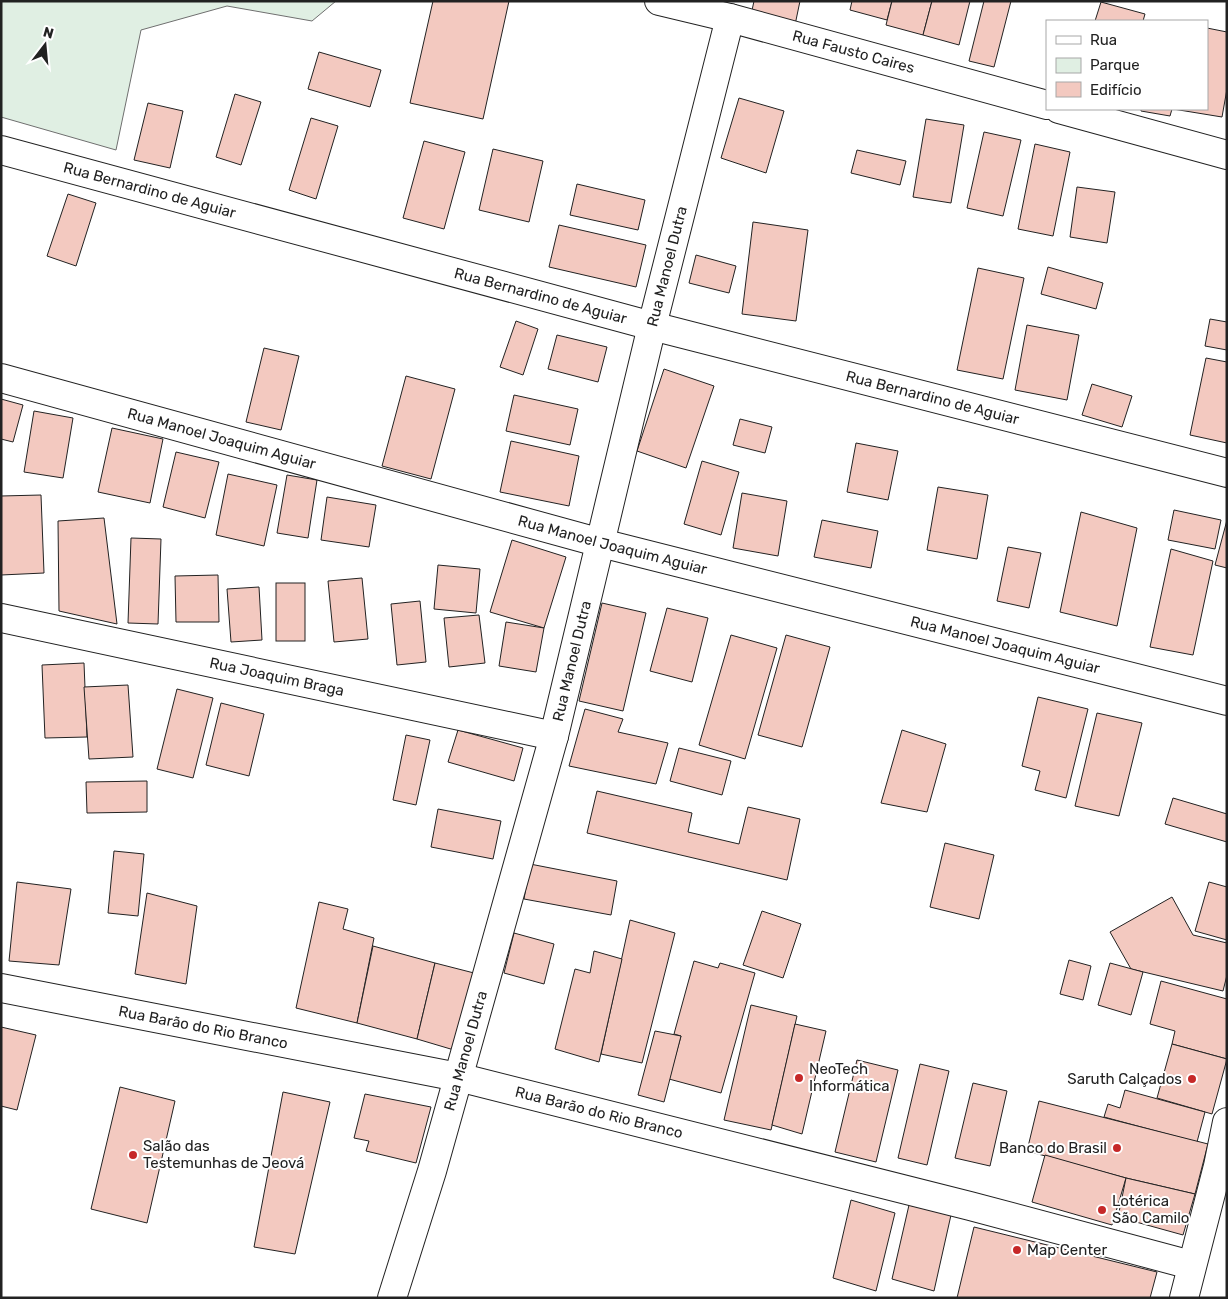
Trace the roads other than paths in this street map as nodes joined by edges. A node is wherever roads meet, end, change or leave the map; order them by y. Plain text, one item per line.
1 (659, 1) edge
2 (730, 18) junction
3 (1046, 105) edge
4 (1063, 110) edge
5 (1, 150) edge
6 (1227, 155) edge
7 (652, 326) junction
8 (1, 378) edge
9 (1227, 473) edge
10 (601, 543) junction
11 (1, 618) edge
12 (1227, 701) edge
13 (554, 736) junction
14 (1, 988) edge
15 (458, 1077) junction
16 (1227, 1122) edge
17 (1191, 1266) junction
18 (392, 1298) edge
19 (1184, 1298) edge

1 - 2 street, Rua Fausto Caires
2 - 3 street, Rua Fausto Caires
2 - 7 street, Rua Manoel Dutra
4 - 6 street
5 - 7 street, Rua Bernardino de Aguiar
7 - 9 street, Rua Bernardino de Aguiar
7 - 10 street, Rua Manoel Dutra
8 - 10 street, Rua Manoel Joaquim Aguiar
10 - 12 street, Rua Manoel Joaquim Aguiar
10 - 13 street, Rua Manoel Dutra
11 - 13 street, Rua Joaquim Braga
13 - 15 street, Rua Manoel Dutra
14 - 15 street, Rua Barão do Rio Branco
15 - 17 street, Rua Barão do Rio Branco
15 - 18 street, Rua Manoel Dutra
16 - 17 street
17 - 19 street

